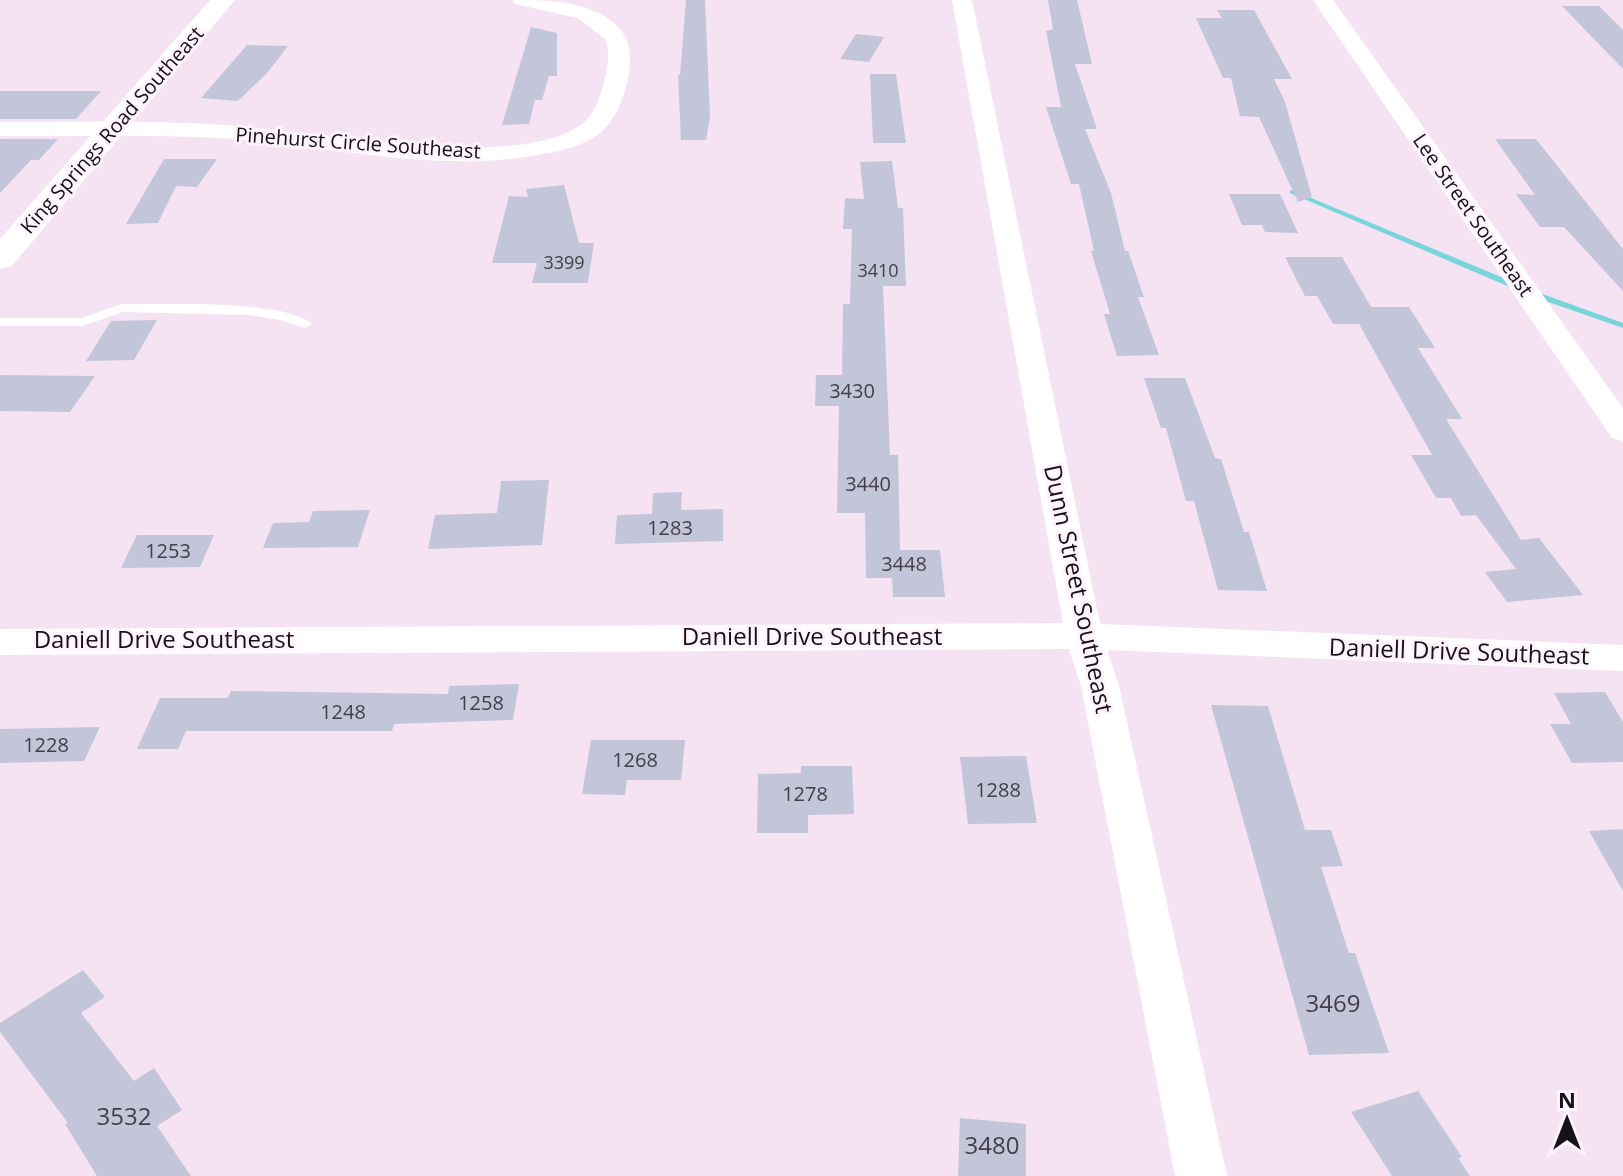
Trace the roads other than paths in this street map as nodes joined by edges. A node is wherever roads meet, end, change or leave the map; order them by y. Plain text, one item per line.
1 (223, 0) edge
2 (522, 0) edge
3 (962, 0) edge
4 (1323, 0) edge
5 (0, 129) edge
6 (110, 130) junction
7 (0, 259) edge
8 (0, 322) edge
9 (305, 324) dead end
10 (1623, 431) edge
11 (1084, 636) junction
12 (0, 642) edge
13 (1623, 658) edge
14 (1201, 1176) edge

1 - 6 street, King Springs Road Southeast
2 - 6 street, Pinehurst Circle Southeast
3 - 11 street, Dunn Street Southeast
4 - 10 street, Lee Street Southeast
5 - 6 street
6 - 7 street, King Springs Road Southeast
8 - 9 lane
11 - 12 street, Daniell Drive Southeast
11 - 13 street, Daniell Drive Southeast
11 - 14 street, Dunn Street Southeast

